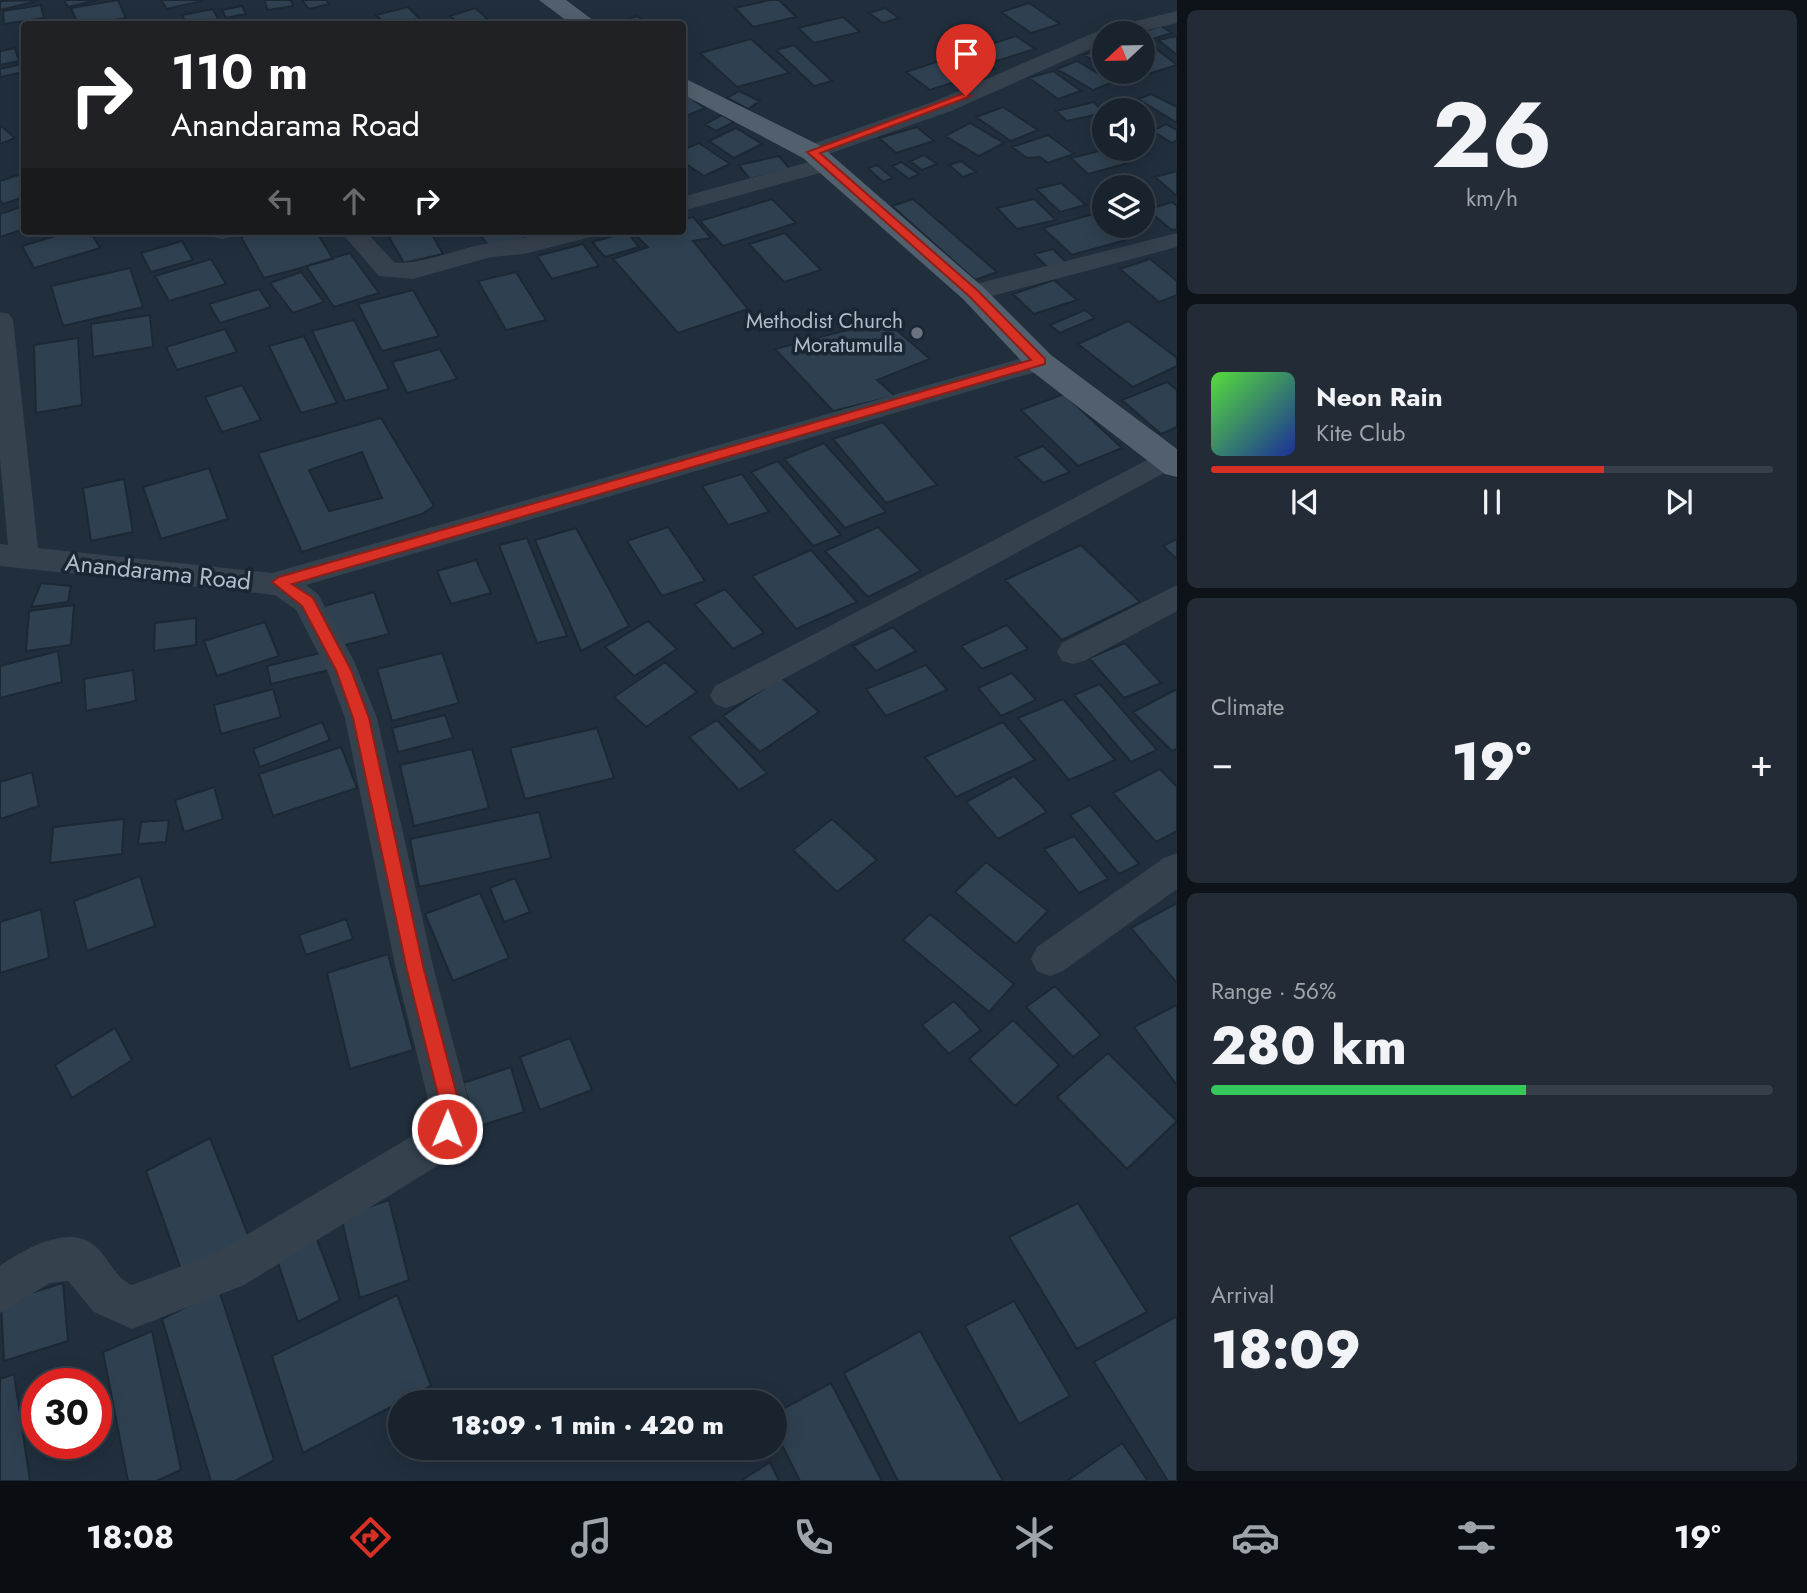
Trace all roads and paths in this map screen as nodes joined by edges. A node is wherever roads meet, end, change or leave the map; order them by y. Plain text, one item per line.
1 (551, 0) edge
2 (1177, 18) edge
3 (582, 21) edge
4 (1155, 23) edge
5 (1092, 41) edge
6 (686, 86) edge
7 (819, 158) junction
8 (686, 203) edge
9 (356, 235) edge
10 (570, 235) edge
11 (1177, 240) edge
12 (973, 293) junction
13 (0, 320) edge
14 (1040, 362) junction
15 (1173, 462) edge
16 (12, 556) edge
17 (279, 582) junction
18 (1177, 597) edge
19 (1073, 652) dead end
20 (726, 695) dead end
21 (1177, 869) edge
22 (1049, 960) dead end
23 (0, 1291) edge

1 - 3 main road
2 - 4 street
5 - 7 street
6 - 7 main road
7 - 8 street
7 - 12 main road
9 - 10 street
11 - 12 street
12 - 14 main road
13 - 16 street
14 - 15 main road
14 - 17 street, Anandarama Road
15 - 20 street
16 - 17 street, Anandarama Road
17 - 23 street
18 - 19 street
21 - 22 street

